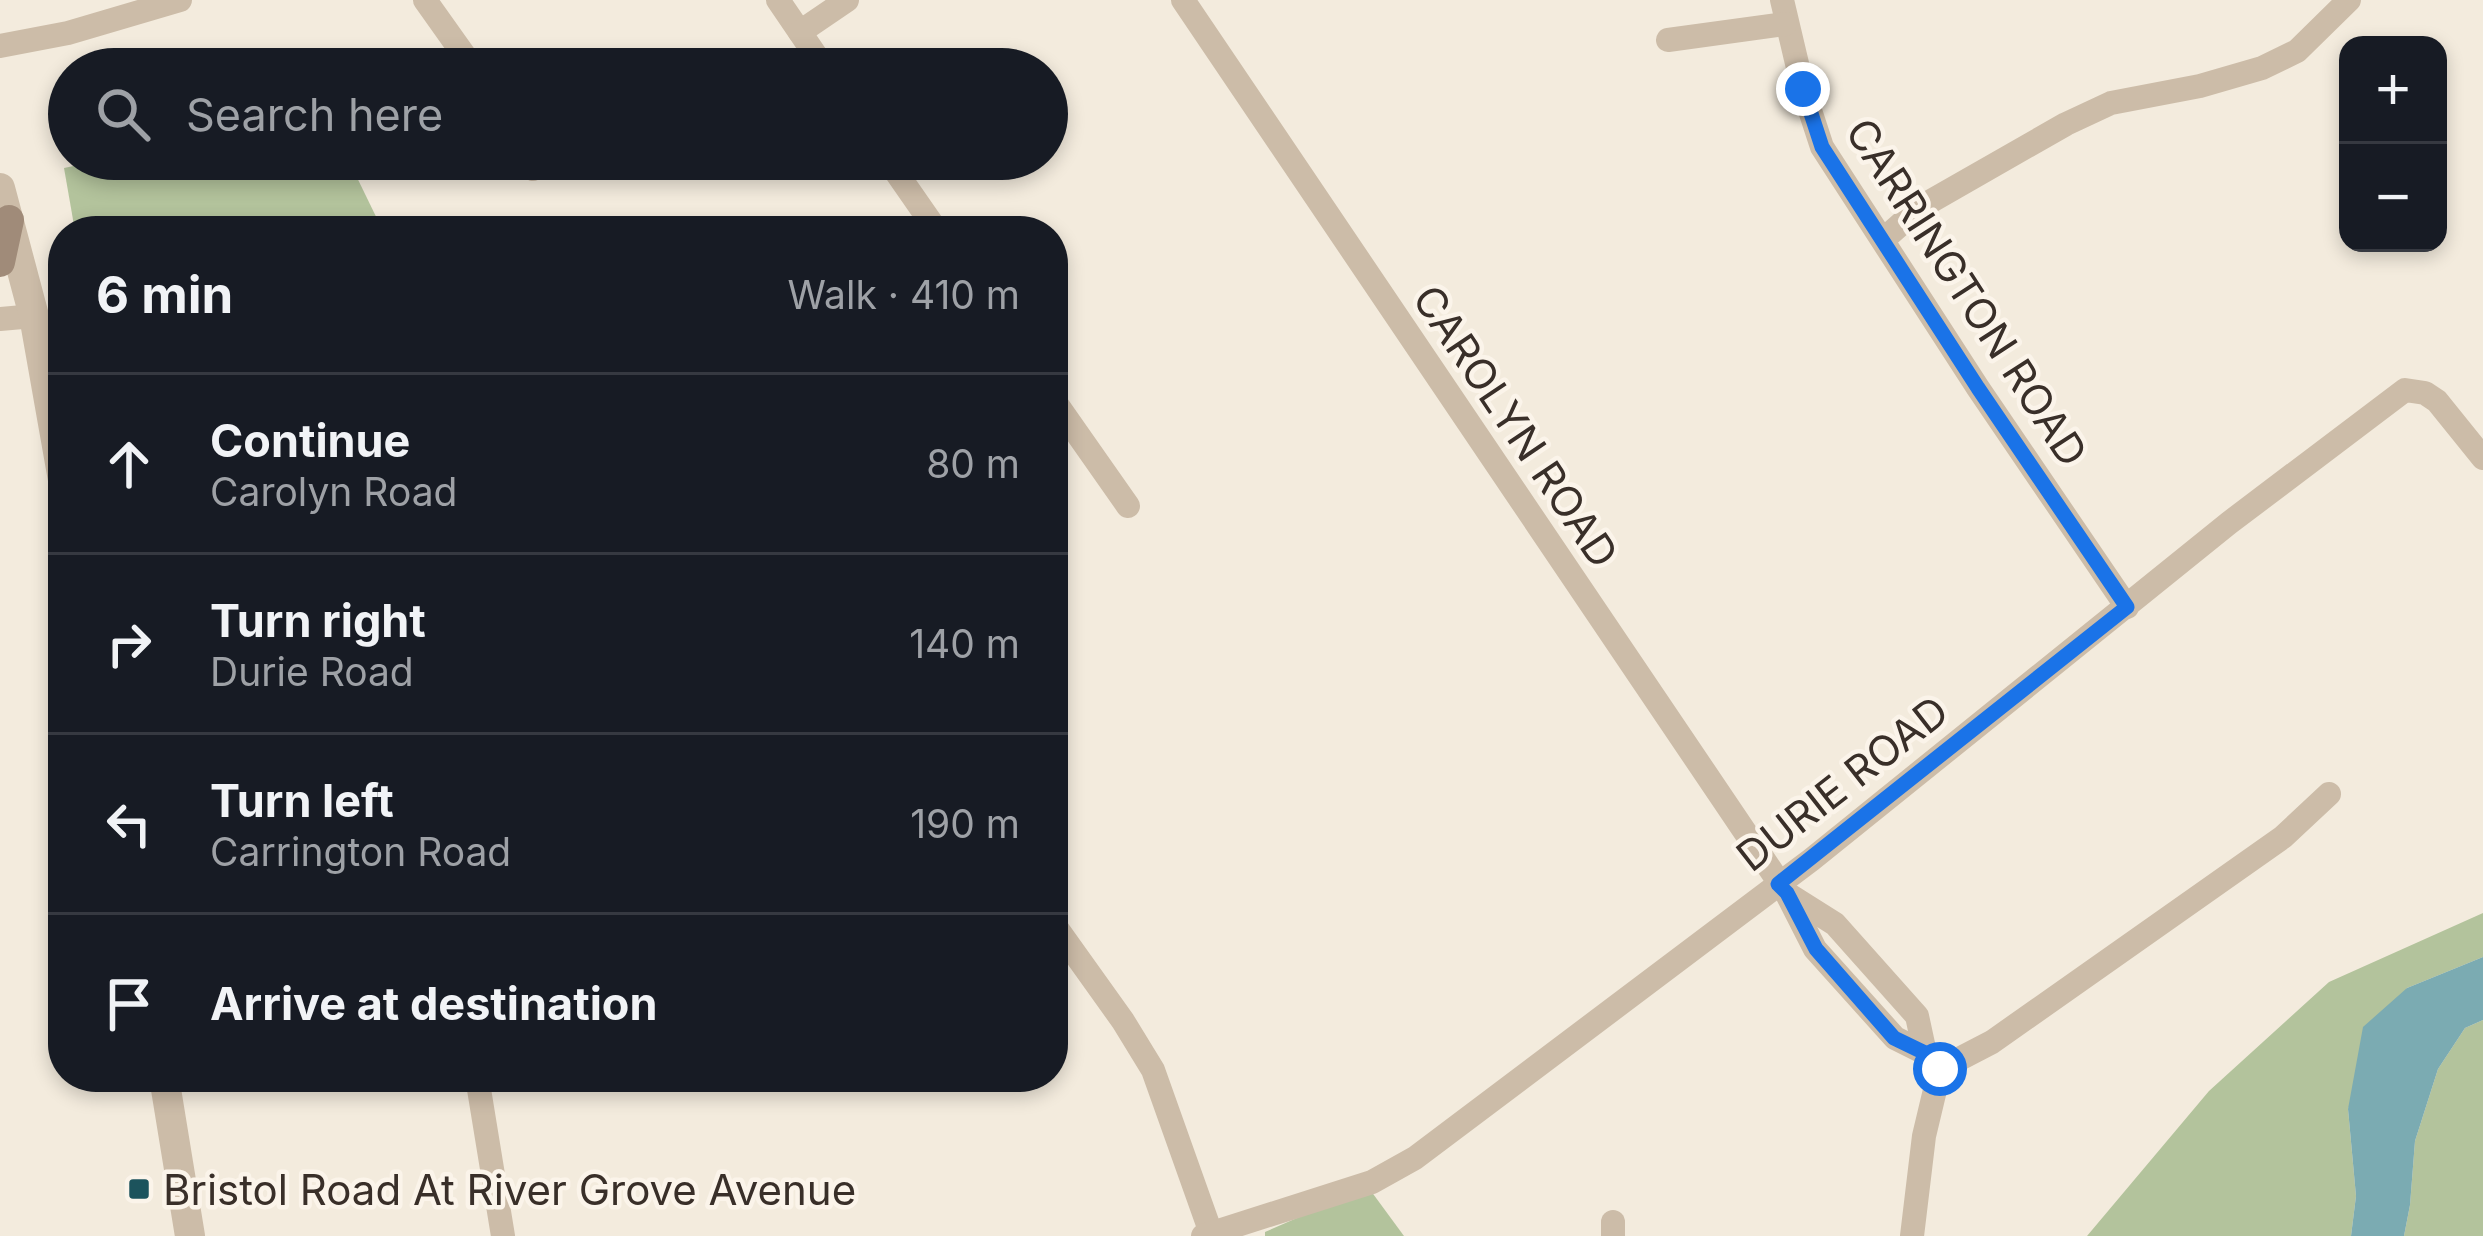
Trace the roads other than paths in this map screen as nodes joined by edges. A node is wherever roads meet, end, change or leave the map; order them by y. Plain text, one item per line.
1 (180, 0) edge
2 (425, 0) edge
3 (778, 0) edge
4 (847, 0) edge
5 (1183, 0) edge
6 (2349, 0) edge
7 (1783, 12) edge
8 (800, 32) junction
9 (1667, 40) dead end
10 (0, 46) edge
11 (459, 48) edge
12 (811, 48) edge
13 (902, 180) edge
14 (0, 188) edge
15 (927, 216) edge
16 (9, 220) junction
17 (1884, 239) junction
18 (0, 262) edge
19 (34, 316) junction
20 (0, 319) edge
21 (48, 395) edge
22 (1068, 420) edge
23 (2483, 458) edge
24 (1128, 506) dead end
25 (2127, 607) junction
26 (2329, 794) dead end
27 (1782, 888) junction
28 (1068, 944) edge
29 (1933, 1061) junction
30 (166, 1092) edge
31 (479, 1092) edge
32 (1207, 1234) edge
33 (190, 1236) edge
34 (503, 1236) edge
35 (1912, 1236) edge

1 - 10 street
2 - 11 street
3 - 8 street
4 - 8 street
5 - 27 street, CAROLYN ROAD
6 - 17 street
7 - 9 street
7 - 17 street, CARRINGTON ROAD
8 - 12 street
13 - 15 street
14 - 16 street
16 - 18 main road
16 - 19 street
17 - 25 street, CARRINGTON ROAD
19 - 20 street
19 - 21 street
22 - 24 street
23 - 25 street, DURIE ROAD
25 - 27 street, DURIE ROAD
26 - 29 street
27 - 29 street, CAROLYN ROAD
27 - 32 street, DURIE ROAD
28 - 32 street
29 - 35 street
30 - 33 street
31 - 34 street

